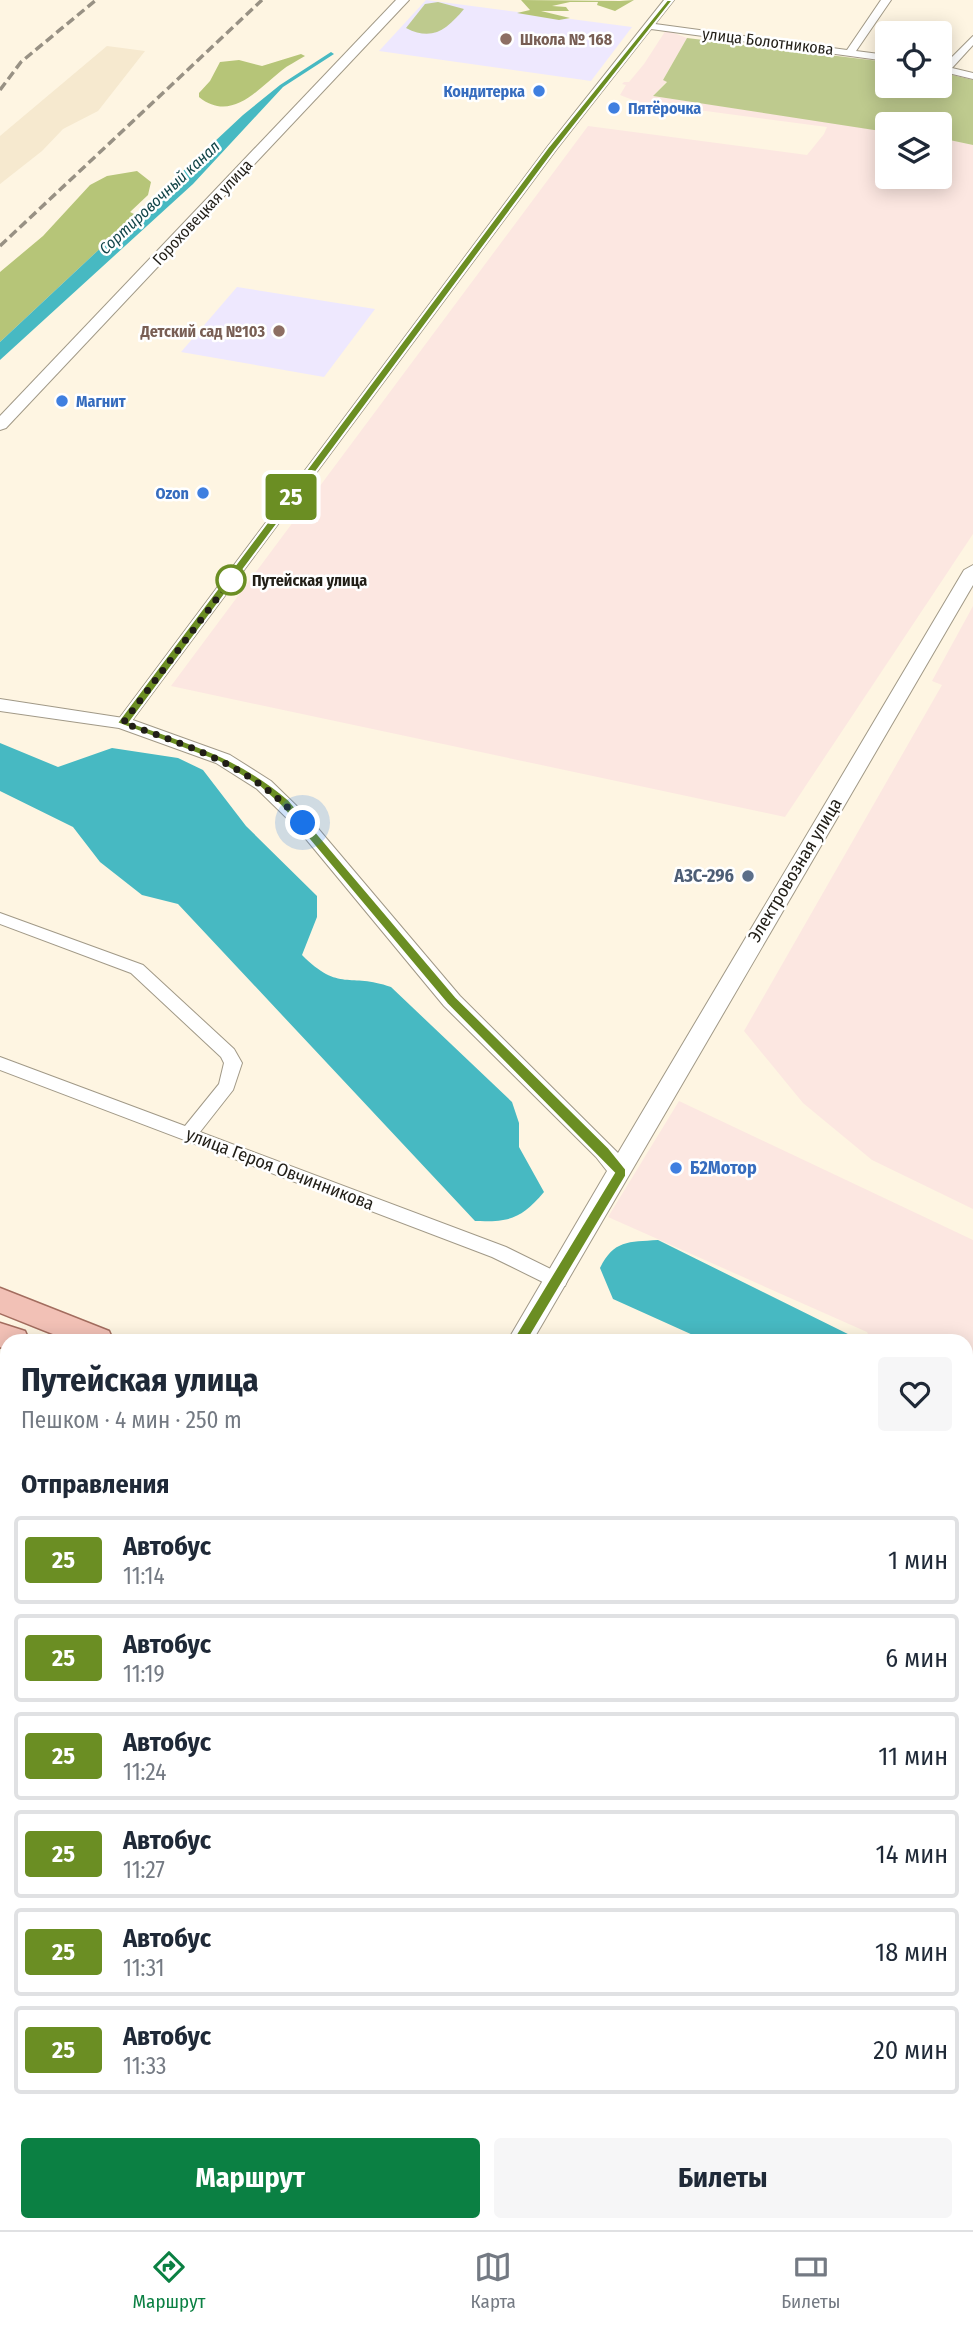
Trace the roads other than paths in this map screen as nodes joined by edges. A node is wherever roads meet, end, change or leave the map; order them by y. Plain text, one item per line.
1 (403, 0) edge
2 (669, 0) edge
3 (886, 0) edge
4 (648, 26) junction
5 (973, 39) edge
6 (851, 51) junction
7 (875, 56) edge
8 (952, 60) edge
9 (952, 71) edge
10 (973, 76) edge
11 (0, 425) edge
12 (973, 570) edge
13 (0, 705) edge
14 (123, 723) junction
15 (0, 918) edge
16 (0, 1063) edge
17 (189, 1134) junction
18 (621, 1172) junction
19 (558, 1281) junction
20 (0, 1300) edge
21 (83, 1334) edge
22 (524, 1334) edge

1 - 11 street, Гороховецкая улица
2 - 4 street
3 - 6 street
4 - 6 street, улица Болотникова
4 - 14 street
5 - 8 street
6 - 7 street, улица Болотникова
9 - 10 street
12 - 18 street, Электровозная улица
13 - 14 street
14 - 18 street
15 - 17 street
16 - 17 street, улица Героя Овчинникова
17 - 19 street, улица Героя Овчинникова
18 - 19 street, Электровозная улица
19 - 22 street, Электровозная улица
20 - 21 main road

